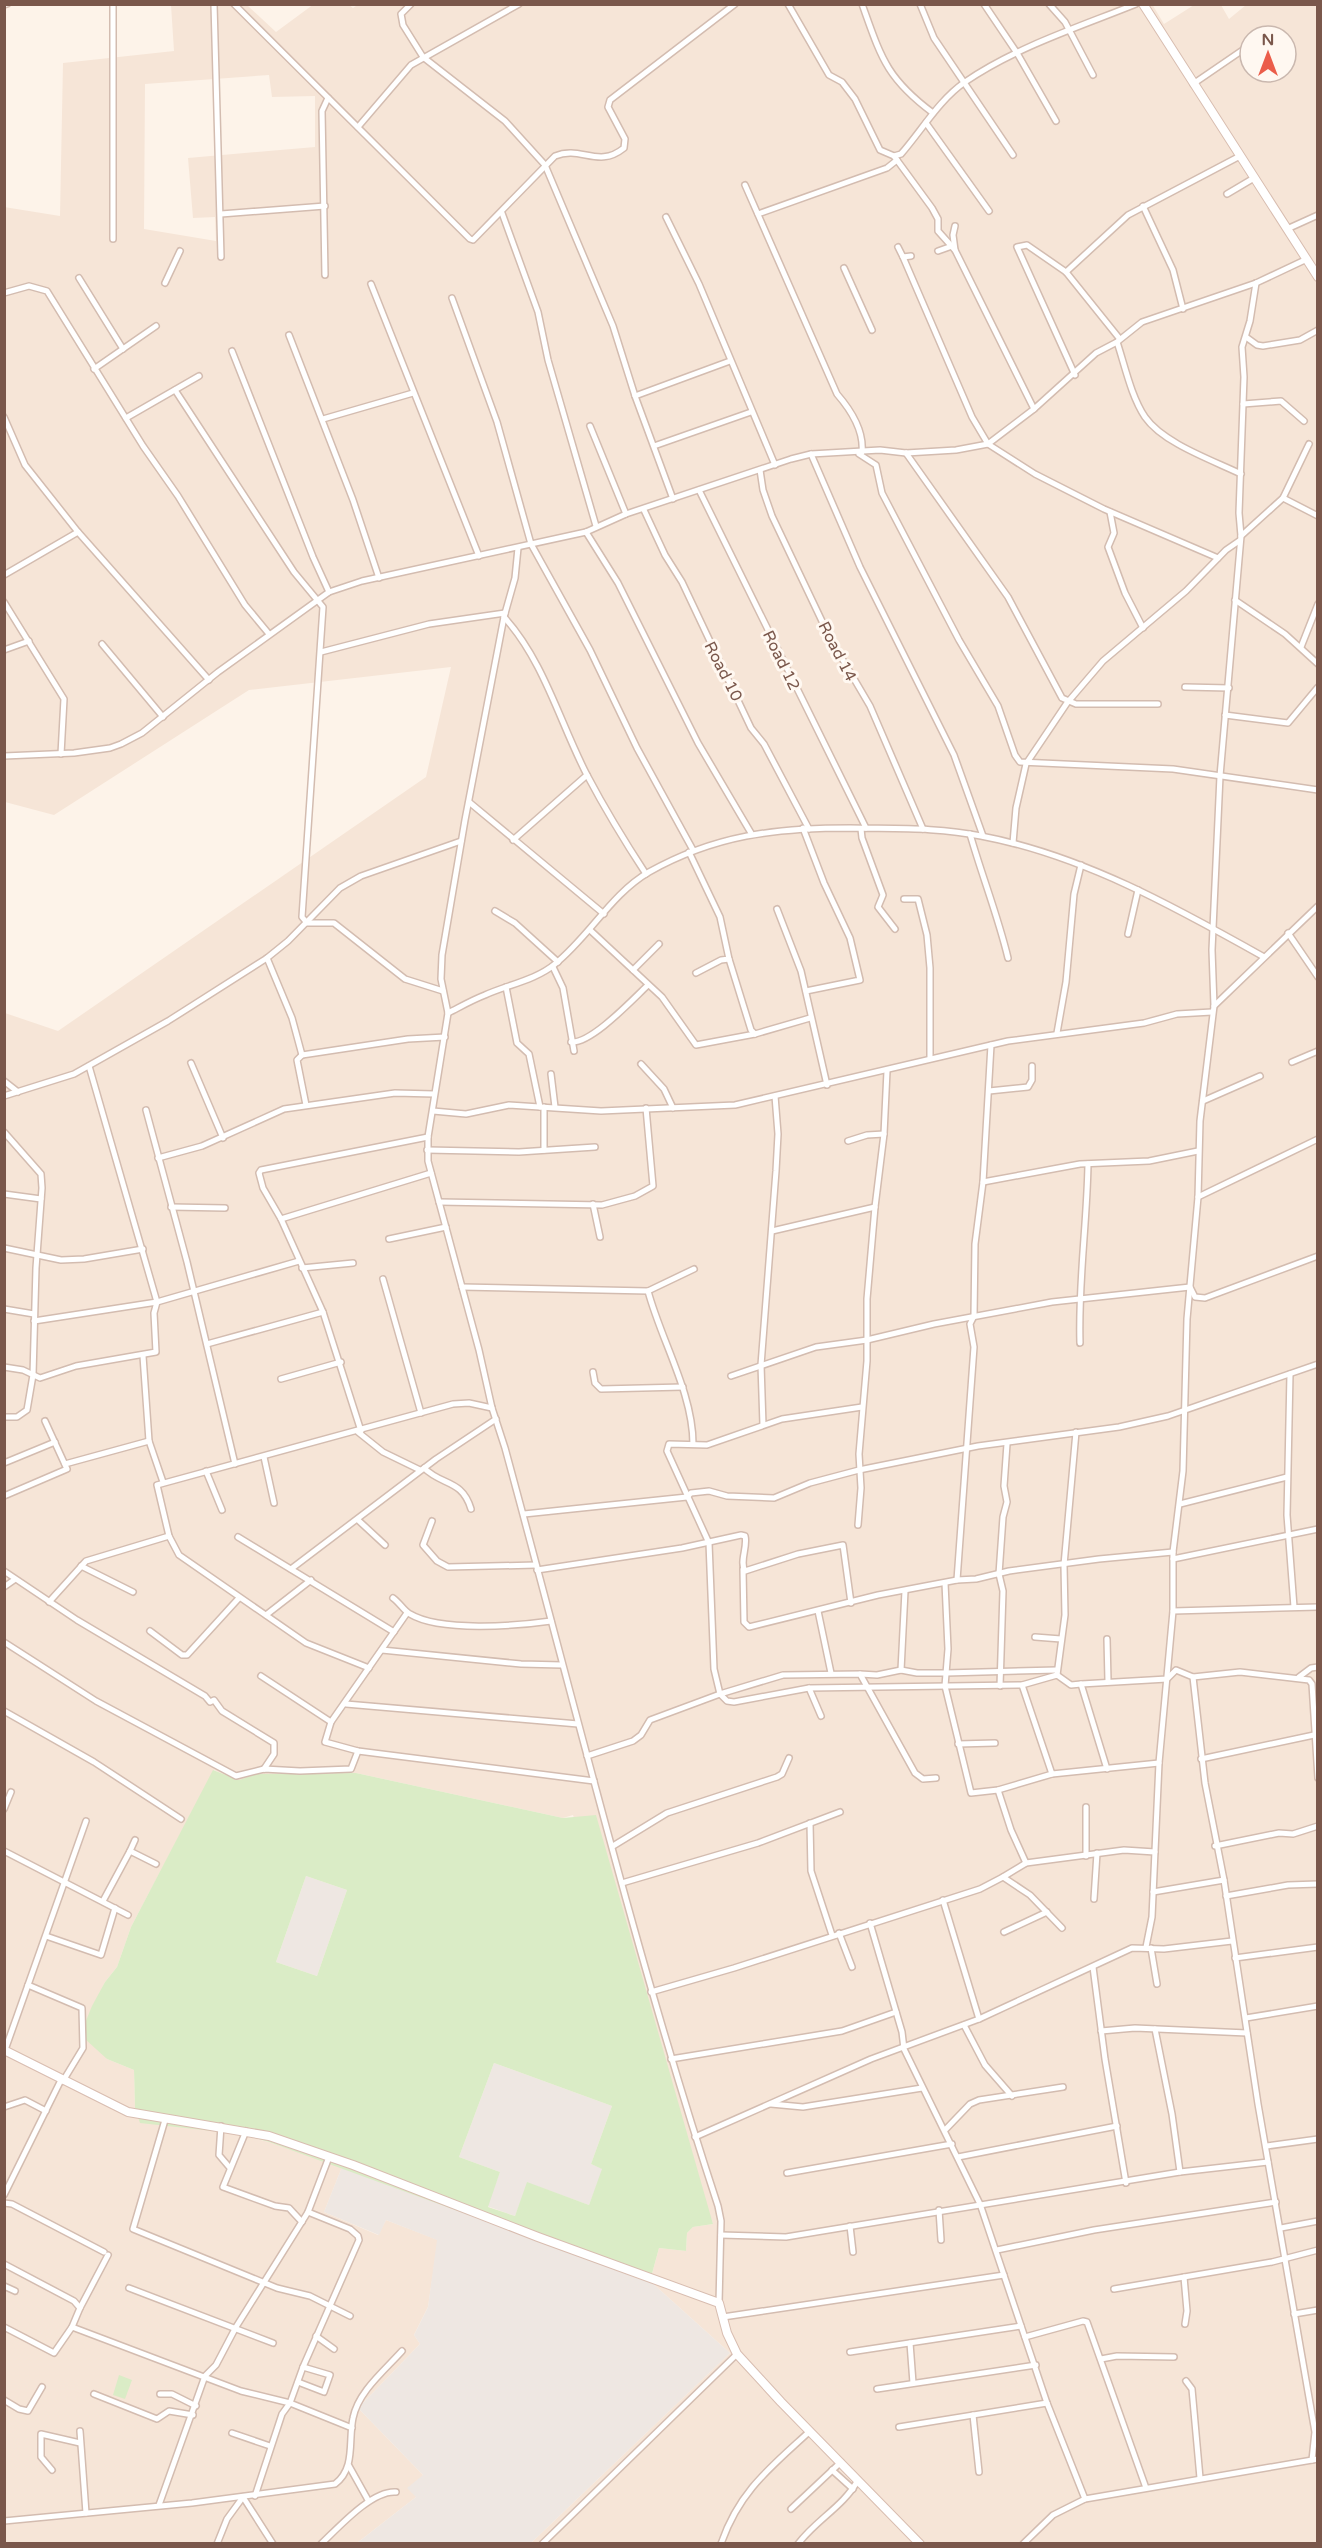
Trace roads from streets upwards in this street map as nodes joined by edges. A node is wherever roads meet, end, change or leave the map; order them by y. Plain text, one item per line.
1 (113, 4) edge
2 (214, 4) edge
3 (234, 4) edge
4 (411, 4) edge
5 (519, 4) edge
6 (735, 4) edge
7 (788, 4) edge
8 (862, 4) edge
9 (920, 4) edge
10 (984, 4) edge
11 (1049, 4) edge
12 (1136, 4) edge
13 (1143, 4) edge
14 (1069, 31) junction
15 (1017, 53) junction
16 (1238, 53) edge
17 (423, 57) junction
18 (1093, 75) dead end
19 (964, 83) junction
20 (1193, 84) junction
21 (328, 98) junction
22 (933, 112) junction
23 (1056, 121) dead end
24 (926, 123) junction
25 (358, 127) junction
26 (1013, 155) dead end
27 (1240, 156) junction
28 (896, 158) junction
29 (545, 165) junction
30 (1254, 178) junction
31 (745, 185) dead end
32 (1227, 194) dead end
33 (325, 206) junction
34 (1143, 206) junction
35 (989, 212) dead end
36 (502, 213) junction
37 (220, 214) junction
38 (758, 214) junction
39 (1317, 215) edge
40 (666, 217) dead end
41 (955, 226) dead end
42 (1287, 229) junction
43 (113, 239) dead end
44 (898, 247) dead end
45 (953, 248) junction
46 (180, 250) dead end
47 (938, 251) dead end
48 (911, 256) dead end
49 (221, 258) dead end
50 (903, 258) junction
51 (1306, 259) junction
52 (844, 268) dead end
53 (1066, 272) junction
54 (325, 275) dead end
55 (1317, 277) edge
56 (79, 278) dead end
57 (165, 283) dead end
58 (1256, 283) junction
59 (371, 284) dead end
60 (4, 293) edge
61 (453, 297) dead end
62 (1183, 309) junction
63 (156, 326) dead end
64 (872, 330) dead end
65 (1317, 330) edge
66 (289, 335) dead end
67 (1246, 338) junction
68 (1118, 340) junction
69 (123, 349) junction
70 (232, 351) dead end
71 (730, 361) junction
72 (94, 369) junction
73 (1075, 375) junction
74 (198, 376) dead end
75 (175, 390) junction
76 (413, 393) junction
77 (635, 396) junction
78 (1243, 404) junction
79 (1034, 409) junction
80 (751, 412) junction
81 (4, 417) edge
82 (126, 418) junction
83 (323, 419) junction
84 (1304, 421) dead end
85 (590, 426) dead end
86 (7, 435) edge
87 (988, 444) junction
88 (1309, 444) dead end
89 (654, 446) junction
90 (859, 452) junction
91 (906, 453) junction
92 (811, 454) junction
93 (775, 465) junction
94 (760, 470) junction
95 (1241, 474) junction
96 (699, 490) junction
97 (1283, 498) junction
98 (673, 499) junction
99 (644, 510) junction
100 (1110, 512) junction
101 (626, 514) junction
102 (1317, 516) edge
103 (596, 526) junction
104 (586, 531) junction
105 (78, 532) junction
106 (1240, 539) junction
107 (531, 543) junction
108 (518, 548) junction
109 (479, 555) junction
110 (1218, 558) junction
111 (4, 575) edge
112 (379, 578) junction
113 (329, 592) junction
114 (316, 599) junction
115 (1236, 600) junction
116 (4, 602) edge
117 (1317, 604) edge
118 (505, 615) junction
119 (1143, 628) junction
120 (269, 634) junction
121 (29, 641) junction
122 (102, 644) dead end
123 (1301, 647) junction
124 (4, 650) edge
125 (321, 652) junction
126 (1317, 664) edge
127 (209, 680) junction
128 (1185, 687) dead end
129 (1317, 687) edge
130 (1229, 688) junction
131 (1067, 703) junction
132 (1158, 704) dead end
133 (1225, 715) junction
134 (163, 717) junction
135 (61, 754) junction
136 (4, 756) edge
137 (1026, 764) junction
138 (587, 775) junction
139 (1220, 776) junction
140 (1317, 790) edge
141 (469, 802) junction
142 (806, 828) junction
143 (864, 828) junction
144 (923, 829) junction
145 (751, 833) junction
146 (970, 834) junction
147 (983, 836) junction
148 (513, 840) junction
149 (461, 841) junction
150 (1013, 843) junction
151 (691, 851) junction
152 (1081, 865) junction
153 (646, 874) junction
154 (1138, 890) junction
155 (904, 900) dead end
156 (1317, 906) edge
157 (777, 909) dead end
158 (495, 911) dead end
159 (604, 914) junction
160 (307, 923) junction
161 (1214, 927) junction
162 (895, 929) dead end
163 (590, 930) junction
164 (1288, 933) junction
165 (1128, 934) dead end
166 (659, 944) dead end
167 (1264, 957) junction
168 (267, 958) junction
169 (1008, 958) dead end
170 (729, 959) junction
171 (558, 962) junction
172 (553, 967) junction
173 (633, 970) junction
174 (696, 973) dead end
175 (1316, 973) edge
176 (647, 986) junction
177 (506, 987) junction
178 (443, 991) junction
179 (806, 991) junction
180 (1213, 1009) junction
181 (448, 1013) junction
182 (810, 1018) junction
183 (751, 1033) junction
184 (1057, 1033) junction
185 (445, 1037) junction
186 (571, 1042) junction
187 (991, 1045) junction
188 (574, 1051) dead end
189 (1317, 1051) edge
190 (302, 1055) junction
191 (930, 1058) junction
192 (1292, 1062) dead end
193 (191, 1063) dead end
194 (641, 1064) dead end
195 (89, 1066) junction
196 (1032, 1066) dead end
197 (887, 1071) junction
198 (551, 1074) dead end
199 (1260, 1076) dead end
200 (4, 1081) edge
201 (827, 1085) junction
202 (989, 1091) junction
203 (18, 1092) junction
204 (434, 1094) junction
205 (4, 1096) edge
206 (775, 1096) junction
207 (1203, 1101) junction
208 (306, 1105) junction
209 (542, 1107) junction
210 (555, 1107) junction
211 (646, 1108) junction
212 (673, 1108) junction
213 (146, 1110) dead end
214 (433, 1111) junction
215 (4, 1132) edge
216 (884, 1134) junction
217 (428, 1137) junction
218 (223, 1138) junction
219 (1317, 1139) edge
220 (848, 1141) dead end
221 (595, 1147) dead end
222 (427, 1150) junction
223 (544, 1150) junction
224 (1198, 1151) junction
225 (158, 1158) junction
226 (1088, 1164) junction
227 (431, 1173) junction
228 (983, 1182) junction
229 (4, 1194) edge
230 (1198, 1197) junction
231 (41, 1199) junction
232 (439, 1202) junction
233 (593, 1204) junction
234 (171, 1207) junction
235 (875, 1207) junction
236 (225, 1208) dead end
237 (281, 1219) junction
238 (446, 1227) junction
239 (772, 1231) junction
240 (600, 1237) dead end
241 (389, 1239) dead end
242 (4, 1248) edge
243 (143, 1249) junction
244 (37, 1255) junction
245 (1317, 1256) edge
246 (299, 1261) junction
247 (353, 1263) dead end
248 (302, 1269) junction
249 (694, 1269) dead end
250 (383, 1279) dead end
251 (462, 1287) junction
252 (1190, 1287) junction
253 (193, 1291) junction
254 (648, 1291) junction
255 (1080, 1300) junction
256 (157, 1302) junction
257 (4, 1309) edge
258 (323, 1312) junction
259 (974, 1316) junction
260 (34, 1318) junction
261 (867, 1340) junction
262 (1080, 1343) dead end
263 (207, 1344) junction
264 (143, 1356) junction
265 (341, 1362) junction
266 (1317, 1364) edge
267 (761, 1365) junction
268 (4, 1367) edge
269 (593, 1372) dead end
270 (1290, 1374) junction
271 (33, 1375) junction
272 (731, 1376) dead end
273 (281, 1379) dead end
274 (683, 1387) junction
275 (862, 1407) junction
276 (492, 1408) junction
277 (1185, 1409) junction
278 (421, 1413) junction
279 (4, 1417) edge
280 (496, 1419) junction
281 (45, 1421) dead end
282 (763, 1425) junction
283 (359, 1431) junction
284 (1076, 1432) junction
285 (149, 1441) junction
286 (55, 1442) junction
287 (693, 1444) junction
288 (1007, 1444) junction
289 (965, 1449) junction
290 (264, 1457) junction
291 (4, 1463) edge
292 (65, 1464) junction
293 (235, 1464) junction
294 (422, 1469) junction
295 (859, 1470) junction
296 (206, 1471) junction
297 (1287, 1478) junction
298 (163, 1482) junction
299 (4, 1496) edge
300 (687, 1497) junction
301 (274, 1503) dead end
302 (1180, 1504) junction
303 (471, 1509) dead end
304 (222, 1510) dead end
305 (524, 1514) junction
306 (358, 1520) junction
307 (432, 1521) dead end
308 (858, 1525) dead end
309 (1317, 1529) edge
310 (1289, 1533) junction
311 (169, 1536) junction
312 (238, 1537) dead end
313 (709, 1543) junction
314 (386, 1545) dead end
315 (1173, 1555) junction
316 (1064, 1565) junction
317 (81, 1566) junction
318 (537, 1567) junction
319 (291, 1569) junction
320 (743, 1569) junction
321 (4, 1571) edge
322 (999, 1574) junction
323 (14, 1580) junction
324 (311, 1580) junction
325 (957, 1580) junction
326 (945, 1583) junction
327 (4, 1587) edge
328 (905, 1591) junction
329 (133, 1592) dead end
330 (239, 1598) junction
331 (393, 1598) dead end
332 (49, 1602) junction
333 (851, 1603) junction
334 (1294, 1607) junction
335 (1317, 1607) edge
336 (818, 1611) junction
337 (1173, 1611) junction
338 (407, 1613) junction
339 (266, 1615) junction
340 (550, 1621) junction
341 (150, 1631) dead end
342 (394, 1632) junction
343 (1035, 1637) dead end
344 (1061, 1639) junction
345 (1107, 1639) dead end
346 (4, 1642) edge
347 (382, 1650) junction
348 (562, 1665) junction
349 (1317, 1667) edge
350 (369, 1668) junction
351 (901, 1670) junction
352 (1000, 1671) junction
353 (1057, 1672) junction
354 (831, 1673) junction
355 (946, 1673) junction
356 (860, 1674) junction
357 (261, 1676) dead end
358 (1193, 1677) junction
359 (1299, 1677) junction
360 (1167, 1679) junction
361 (1108, 1682) junction
362 (1081, 1684) junction
363 (1022, 1685) junction
364 (945, 1686) junction
365 (1000, 1686) junction
366 (865, 1687) junction
367 (809, 1688) junction
368 (720, 1694) junction
369 (346, 1704) junction
370 (4, 1711) edge
371 (822, 1716) dead end
372 (331, 1722) junction
373 (578, 1724) junction
374 (1314, 1735) junction
375 (958, 1743) junction
376 (995, 1743) dead end
377 (358, 1751) junction
378 (587, 1756) junction
379 (789, 1758) dead end
380 (1201, 1759) junction
381 (1160, 1763) junction
382 (264, 1769) junction
383 (1107, 1769) junction
384 (1052, 1774) junction
385 (936, 1778) dead end
386 (1317, 1778) edge
387 (594, 1781) junction
388 (998, 1790) junction
389 (10, 1792) dead end
390 (1086, 1807) dead end
391 (4, 1809) edge
392 (840, 1812) dead end
393 (181, 1819) dead end
394 (86, 1821) dead end
395 (810, 1823) junction
396 (1317, 1826) edge
397 (135, 1840) dead end
398 (613, 1846) junction
399 (1215, 1846) junction
400 (4, 1851) edge
401 (130, 1851) junction
402 (1155, 1852) junction
403 (1097, 1853) junction
404 (1086, 1856) junction
405 (1026, 1863) junction
406 (156, 1864) dead end
407 (1003, 1877) junction
408 (1224, 1880) junction
409 (63, 1882) junction
410 (622, 1883) junction
411 (1317, 1884) edge
412 (1154, 1892) junction
413 (1226, 1896) junction
414 (1094, 1899) dead end
415 (943, 1900) junction
416 (103, 1901) junction
417 (116, 1908) junction
418 (1047, 1912) junction
419 (128, 1914) dead end
420 (870, 1923) junction
421 (1062, 1928) dead end
422 (1004, 1932) dead end
423 (839, 1933) junction
424 (832, 1935) junction
425 (46, 1936) junction
426 (1232, 1941) junction
427 (1317, 1947) edge
428 (1149, 1948) junction
429 (1235, 1958) junction
430 (852, 1967) dead end
431 (1093, 1967) junction
432 (1157, 1984) dead end
433 (28, 1985) junction
434 (651, 1992) junction
435 (1317, 2006) edge
436 (896, 2012) junction
437 (1246, 2018) junction
438 (979, 2019) junction
439 (964, 2025) junction
440 (1155, 2029) junction
441 (1101, 2031) junction
442 (1247, 2033) junction
443 (904, 2049) junction
444 (5, 2050) edge
445 (671, 2059) junction
446 (62, 2080) junction
447 (1063, 2087) dead end
448 (922, 2088) junction
449 (1012, 2096) junction
450 (769, 2104) junction
451 (4, 2107) edge
452 (46, 2111) junction
453 (165, 2120) junction
454 (221, 2126) junction
455 (1117, 2126) junction
456 (945, 2130) junction
457 (246, 2131) junction
458 (695, 2137) junction
459 (1317, 2139) edge
460 (952, 2144) junction
461 (1267, 2146) junction
462 (329, 2157) junction
463 (958, 2157) junction
464 (1268, 2162) junction
465 (230, 2168) junction
466 (1180, 2172) junction
467 (787, 2173) dead end
468 (1126, 2183) junction
469 (4, 2195) edge
470 (1276, 2202) junction
471 (4, 2203) edge
472 (980, 2204) junction
473 (939, 2210) junction
474 (308, 2212) junction
475 (1317, 2221) edge
476 (302, 2222) junction
477 (850, 2226) junction
478 (1281, 2228) junction
479 (721, 2235) junction
480 (941, 2240) dead end
481 (997, 2250) junction
482 (1317, 2250) edge
483 (853, 2252) dead end
484 (1286, 2259) junction
485 (4, 2264) edge
486 (1004, 2275) junction
487 (1184, 2277) junction
488 (265, 2280) junction
489 (4, 2286) edge
490 (129, 2288) dead end
491 (1114, 2289) dead end
492 (15, 2291) dead end
493 (719, 2303) junction
494 (329, 2307) junction
495 (80, 2308) junction
496 (1317, 2310) edge
497 (1294, 2314) junction
498 (350, 2316) dead end
499 (723, 2317) junction
500 (1185, 2324) dead end
501 (1021, 2326) junction
502 (4, 2327) edge
503 (72, 2327) junction
504 (236, 2327) junction
505 (316, 2336) junction
506 (1025, 2337) junction
507 (273, 2343) dead end
508 (910, 2343) junction
509 (334, 2349) dead end
510 (402, 2351) dead end
511 (850, 2352) dead end
512 (737, 2354) junction
513 (1174, 2357) dead end
514 (1101, 2359) junction
515 (1036, 2365) junction
516 (303, 2367) junction
517 (205, 2376) junction
518 (1185, 2381) dead end
519 (298, 2382) junction
520 (912, 2383) junction
521 (42, 2387) dead end
522 (877, 2389) dead end
523 (94, 2394) dead end
524 (160, 2394) dead end
525 (4, 2400) edge
526 (290, 2403) junction
527 (1047, 2403) junction
528 (196, 2406) junction
529 (193, 2415) junction
530 (973, 2415) junction
531 (899, 2427) dead end
532 (352, 2428) junction
533 (80, 2431) dead end
534 (810, 2431) junction
535 (232, 2433) dead end
536 (1316, 2433) edge
537 (80, 2443) junction
538 (270, 2446) junction
539 (1315, 2459) edge
540 (841, 2462) junction
541 (349, 2466) junction
542 (52, 2470) dead end
543 (832, 2470) junction
544 (979, 2472) dead end
545 (1200, 2478) junction
546 (858, 2480) junction
547 (1146, 2488) junction
548 (853, 2489) junction
549 (396, 2492) dead end
550 (255, 2496) junction
551 (243, 2497) junction
552 (1085, 2499) junction
553 (368, 2500) junction
554 (159, 2505) junction
555 (791, 2509) dead end
556 (86, 2513) junction
557 (4, 2521) edge
558 (217, 2544) edge
559 (273, 2544) edge
560 (321, 2544) edge
561 (542, 2544) edge
562 (721, 2544) edge
563 (798, 2544) edge
564 (920, 2544) edge
565 (1023, 2544) edge

1 - 43 street
2 - 37 street
3 - 21 street
4 - 17 street
5 - 17 street
6 - 29 street
7 - 28 street
8 - 22 street
9 - 19 street
10 - 15 street
11 - 14 street
12 - 14 street
13 - 20 street
14 - 15 street
14 - 18 street
15 - 19 street
15 - 23 street
16 - 20 street
17 - 25 street
17 - 29 street
19 - 22 street
19 - 26 street
20 - 27 street
21 - 25 street
21 - 33 street
22 - 24 street
24 - 28 street
24 - 35 street
25 - 36 street
27 - 30 street
27 - 34 street
28 - 38 street
28 - 45 street
29 - 36 street
29 - 77 street
30 - 32 street
30 - 42 street
31 - 38 street
33 - 37 street
33 - 54 street
34 - 53 street
34 - 62 street
36 - 103 street
37 - 49 street
38 - 90 street
39 - 42 street
40 - 71 street
41 - 45 street
42 - 51 street
44 - 50 street
45 - 47 street
45 - 79 street
46 - 57 street
48 - 50 street
50 - 87 street
51 - 55 street
51 - 58 street
52 - 64 street
53 - 68 street
53 - 73 street
56 - 69 street
58 - 62 street
58 - 67 street
59 - 76 street
60 - 72 street
61 - 107 street
62 - 68 street
63 - 69 street
65 - 67 street
66 - 83 street
67 - 78 street
68 - 73 street
68 - 95 street
69 - 72 street
70 - 113 street
71 - 77 street
71 - 80 street
72 - 82 street
73 - 79 street
74 - 75 street
75 - 82 street
75 - 114 street
76 - 83 street
76 - 109 street
77 - 89 street
78 - 84 street
78 - 95 street
79 - 87 street
80 - 89 street
80 - 93 street
81 - 86 street
82 - 120 street
83 - 112 street
85 - 101 street
86 - 105 street
87 - 91 street
87 - 100 street
88 - 97 street
89 - 98 street
90 - 91 street
90 - 92 street
90 - 137 street
91 - 131 street
92 - 93 street
92 - 147 street
93 - 94 street
94 - 96 street
94 - 144 street, Road 14
95 - 106 street
96 - 98 street
96 - 143 street, Road 12
97 - 102 street
97 - 106 street
98 - 99 street
99 - 101 street
99 - 142 street, Road 10
100 - 110 street
100 - 119 street
101 - 103 street
103 - 104 street
104 - 107 street
104 - 145 street
105 - 111 street
105 - 127 street
106 - 110 street
106 - 115 street
107 - 108 street
107 - 151 street
108 - 109 street
108 - 118 street
109 - 112 street
110 - 119 street
112 - 113 street
113 - 114 street
114 - 120 street
114 - 125 street
115 - 123 street
115 - 130 street
116 - 121 street
117 - 123 street
118 - 125 street
118 - 138 street
118 - 141 street
119 - 131 street
120 - 127 street
121 - 124 street
121 - 135 street
122 - 134 street
123 - 126 street
125 - 160 street
127 - 134 street
128 - 130 street
129 - 133 street
130 - 133 street
131 - 132 street
131 - 137 street
133 - 139 street
134 - 135 street
135 - 136 street
137 - 139 street
137 - 150 street
138 - 148 street
138 - 153 street
139 - 140 street
139 - 161 street
141 - 148 street
141 - 149 street
142 - 143 street
142 - 145 street
142 - 179 street, Road 10
143 - 144 street
143 - 162 street, Road 12
144 - 146 street
145 - 151 street
146 - 147 street
146 - 169 street
147 - 150 street
148 - 159 street
149 - 160 street
149 - 178 street
150 - 152 street
151 - 153 street
151 - 170 street
152 - 154 street
152 - 184 street
153 - 159 street
154 - 161 street
154 - 165 street
155 - 191 street
156 - 164 street
157 - 179 street
158 - 171 street
159 - 163 street
160 - 168 street
160 - 178 street
161 - 167 street
161 - 180 street
163 - 171 street
163 - 173 street
164 - 167 street
164 - 175 street
166 - 173 street
167 - 180 street
168 - 190 street
168 - 195 street
170 - 174 street
170 - 183 street
171 - 172 street
172 - 177 street
172 - 186 street
173 - 176 street
176 - 183 street
176 - 186 street
177 - 181 street
177 - 209 street
178 - 181 street
179 - 182 street
180 - 184 street
180 - 207 street
181 - 185 street
182 - 183 street
182 - 201 street
184 - 187 street
185 - 190 street
185 - 204 street
186 - 188 street
187 - 191 street
187 - 202 street
189 - 192 street
190 - 208 street
191 - 197 street
193 - 218 street
194 - 212 street
195 - 203 street
195 - 243 street
196 - 202 street
197 - 201 street
197 - 216 street
198 - 210 street
199 - 207 street
200 - 203 street
201 - 206 street
202 - 228 street
203 - 205 street
204 - 208 street
204 - 214 street
206 - 212 street
206 - 239 street
207 - 224 street
208 - 218 street
209 - 210 street
209 - 214 street
209 - 223 street
210 - 211 street
211 - 212 street
211 - 233 street
213 - 225 street
214 - 217 street
215 - 231 street
216 - 220 street
216 - 235 street
217 - 222 street
217 - 237 street
218 - 225 street
219 - 230 street
221 - 223 street
222 - 223 street
222 - 227 street
224 - 226 street
224 - 230 street
225 - 234 street
226 - 228 street
226 - 255 street
227 - 232 street
227 - 237 street
228 - 259 street
229 - 231 street
230 - 252 street
231 - 244 street
232 - 233 street
232 - 238 street
233 - 240 street
234 - 236 street
234 - 253 street
235 - 239 street
235 - 261 street
237 - 246 street
238 - 241 street
238 - 251 street
239 - 267 street
242 - 244 street
243 - 244 street
243 - 256 street
244 - 260 street
245 - 252 street
246 - 248 street
246 - 253 street
247 - 248 street
248 - 258 street
249 - 254 street
250 - 278 street
251 - 254 street
251 - 276 street
252 - 255 street
252 - 277 street
253 - 256 street
253 - 263 street
254 - 274 street
255 - 259 street
255 - 262 street
256 - 260 street
256 - 264 street
257 - 260 street
258 - 263 street
258 - 265 street
259 - 261 street
259 - 289 street
260 - 271 street
261 - 267 street
261 - 275 street
263 - 293 street
264 - 271 street
264 - 285 street
265 - 273 street
265 - 283 street
266 - 270 street
267 - 272 street
267 - 282 street
268 - 271 street
269 - 274 street
270 - 277 street
270 - 297 street
271 - 279 street
274 - 287 street
275 - 282 street
275 - 295 street
276 - 278 street
276 - 280 street
277 - 284 street
277 - 302 street
278 - 283 street
280 - 294 street
280 - 305 street
281 - 286 street
282 - 287 street
283 - 290 street
283 - 294 street
284 - 288 street
284 - 316 street
285 - 292 street
285 - 298 street
286 - 291 street
286 - 292 street
287 - 300 street
288 - 289 street
288 - 322 street
289 - 295 street
289 - 325 street
290 - 293 street
290 - 301 street
292 - 299 street
293 - 296 street
294 - 303 street
294 - 306 street
295 - 300 street
295 - 308 street
296 - 298 street
296 - 304 street
297 - 302 street
297 - 310 street
298 - 311 street
300 - 305 street
300 - 313 street
302 - 315 street
305 - 318 street
306 - 314 street
306 - 319 street
307 - 318 street
309 - 310 street
310 - 315 street
310 - 334 street
311 - 317 street
311 - 330 street
312 - 319 street
313 - 318 street
313 - 320 street
313 - 368 street
315 - 316 street
315 - 337 street
316 - 322 street
316 - 344 street
317 - 329 street
317 - 332 street
318 - 340 street
319 - 324 street
320 - 333 street
320 - 336 street
321 - 323 street
322 - 325 street
322 - 352 street
323 - 327 street
323 - 332 street
324 - 339 street
324 - 342 street
325 - 326 street
326 - 328 street
326 - 355 street
328 - 333 street
328 - 351 street
330 - 339 street
330 - 341 street
331 - 338 street
332 - 382 street
333 - 336 street
334 - 335 street
334 - 337 street
336 - 354 street
337 - 360 street
338 - 340 street
338 - 342 street
339 - 350 street
340 - 348 street
342 - 347 street
343 - 344 street
344 - 353 street
345 - 361 street
346 - 382 street
347 - 348 street
347 - 350 street
348 - 373 street
349 - 359 street
350 - 369 street
351 - 355 street
351 - 356 street
352 - 353 street
352 - 355 street
352 - 365 street
353 - 362 street
353 - 363 street
354 - 356 street
354 - 368 street
355 - 364 street
356 - 366 street
357 - 372 street
358 - 359 street
358 - 360 street
358 - 380 street
359 - 374 street
360 - 361 street
360 - 381 street
361 - 362 street
362 - 383 street
363 - 365 street
363 - 384 street
364 - 365 street
364 - 366 street
364 - 375 street
366 - 367 street
366 - 385 street
367 - 368 street
367 - 371 street
368 - 378 street
369 - 372 street
369 - 373 street
370 - 393 street
372 - 377 street
373 - 378 street
374 - 380 street
374 - 386 street
375 - 376 street
375 - 388 street
377 - 382 street
377 - 387 street
378 - 387 street
379 - 398 street
380 - 399 street
381 - 383 street
381 - 402 street
383 - 384 street
384 - 388 street
387 - 398 street
388 - 405 street
389 - 391 street
390 - 404 street
392 - 395 street
394 - 409 street
395 - 410 street
395 - 424 street
396 - 399 street
397 - 401 street
398 - 410 street
399 - 408 street
400 - 409 street
401 - 406 street
401 - 416 street
402 - 403 street
402 - 412 street
403 - 404 street
403 - 414 street
404 - 405 street
405 - 407 street
407 - 415 street
407 - 418 street
408 - 412 street
408 - 413 street
409 - 416 street
409 - 425 street
410 - 434 street
411 - 413 street
412 - 428 street
413 - 426 street
415 - 420 street
415 - 438 street
416 - 417 street
417 - 419 street
417 - 425 street
418 - 421 street
418 - 422 street
420 - 423 street
420 - 436 street
423 - 424 street
423 - 430 street
424 - 434 street
425 - 433 street
426 - 428 street
426 - 429 street
427 - 429 street
428 - 431 street
428 - 432 street
429 - 437 street
431 - 438 street
431 - 441 street
433 - 444 street
433 - 446 street
434 - 445 street
435 - 437 street
436 - 443 street
436 - 445 street
437 - 442 street
438 - 439 street
439 - 443 street
439 - 449 street
440 - 441 street
440 - 442 street
440 - 466 street
441 - 455 street
442 - 461 street
443 - 448 street
443 - 450 street
444 - 446 street
445 - 458 street
446 - 452 street
446 - 453 street
447 - 449 street
448 - 450 street
448 - 456 street
449 - 456 street
450 - 458 street
451 - 452 street
452 - 469 street
453 - 454 street
453 - 488 street
454 - 457 street
454 - 465 street
455 - 463 street
455 - 468 street
456 - 460 street
457 - 462 street
457 - 465 street
458 - 479 street
459 - 461 street
460 - 463 street
460 - 467 street
461 - 464 street
462 - 474 street
462 - 493 street
463 - 472 street
464 - 466 street
464 - 470 street
465 - 476 street
466 - 468 street
468 - 472 street
470 - 478 street
470 - 481 street
471 - 495 street
472 - 473 street
472 - 481 street
473 - 477 street
473 - 480 street
474 - 476 street
474 - 494 street
475 - 478 street
476 - 488 street
477 - 479 street
477 - 483 street
478 - 484 street
479 - 493 street
481 - 486 street
482 - 484 street
484 - 487 street
484 - 497 street
485 - 495 street
486 - 499 street
486 - 501 street
487 - 491 street
487 - 500 street
488 - 494 street
488 - 504 street
489 - 492 street
490 - 504 street
493 - 499 street
494 - 498 street
494 - 505 street
495 - 503 street
496 - 497 street
497 - 536 street
499 - 512 street
501 - 506 street
501 - 508 street
502 - 503 street
503 - 517 street
504 - 507 street
504 - 517 street
505 - 509 street
505 - 516 street
506 - 514 street
506 - 515 street
508 - 511 street
508 - 520 street
510 - 532 street
512 - 534 street
512 - 561 street
513 - 514 street
514 - 547 street
515 - 520 street
515 - 527 street
516 - 519 street
516 - 519 street
517 - 526 street
517 - 528 street
518 - 545 street
519 - 526 street
520 - 522 street
521 - 525 street
523 - 529 street
524 - 528 street
526 - 532 street
526 - 538 street
527 - 530 street
527 - 552 street
528 - 529 street
529 - 554 street
530 - 531 street
530 - 544 street
532 - 541 street
533 - 537 street
534 - 540 street
534 - 562 street
535 - 538 street
536 - 539 street
537 - 542 street
537 - 556 street
538 - 550 street
539 - 545 street
540 - 543 street
540 - 546 street
541 - 550 street
541 - 553 street
543 - 548 street
543 - 555 street
545 - 547 street
546 - 548 street
546 - 564 street
547 - 552 street
548 - 563 street
549 - 553 street
550 - 551 street
551 - 554 street
551 - 558 street
551 - 559 street
552 - 565 street
553 - 560 street
554 - 556 street
556 - 557 street

